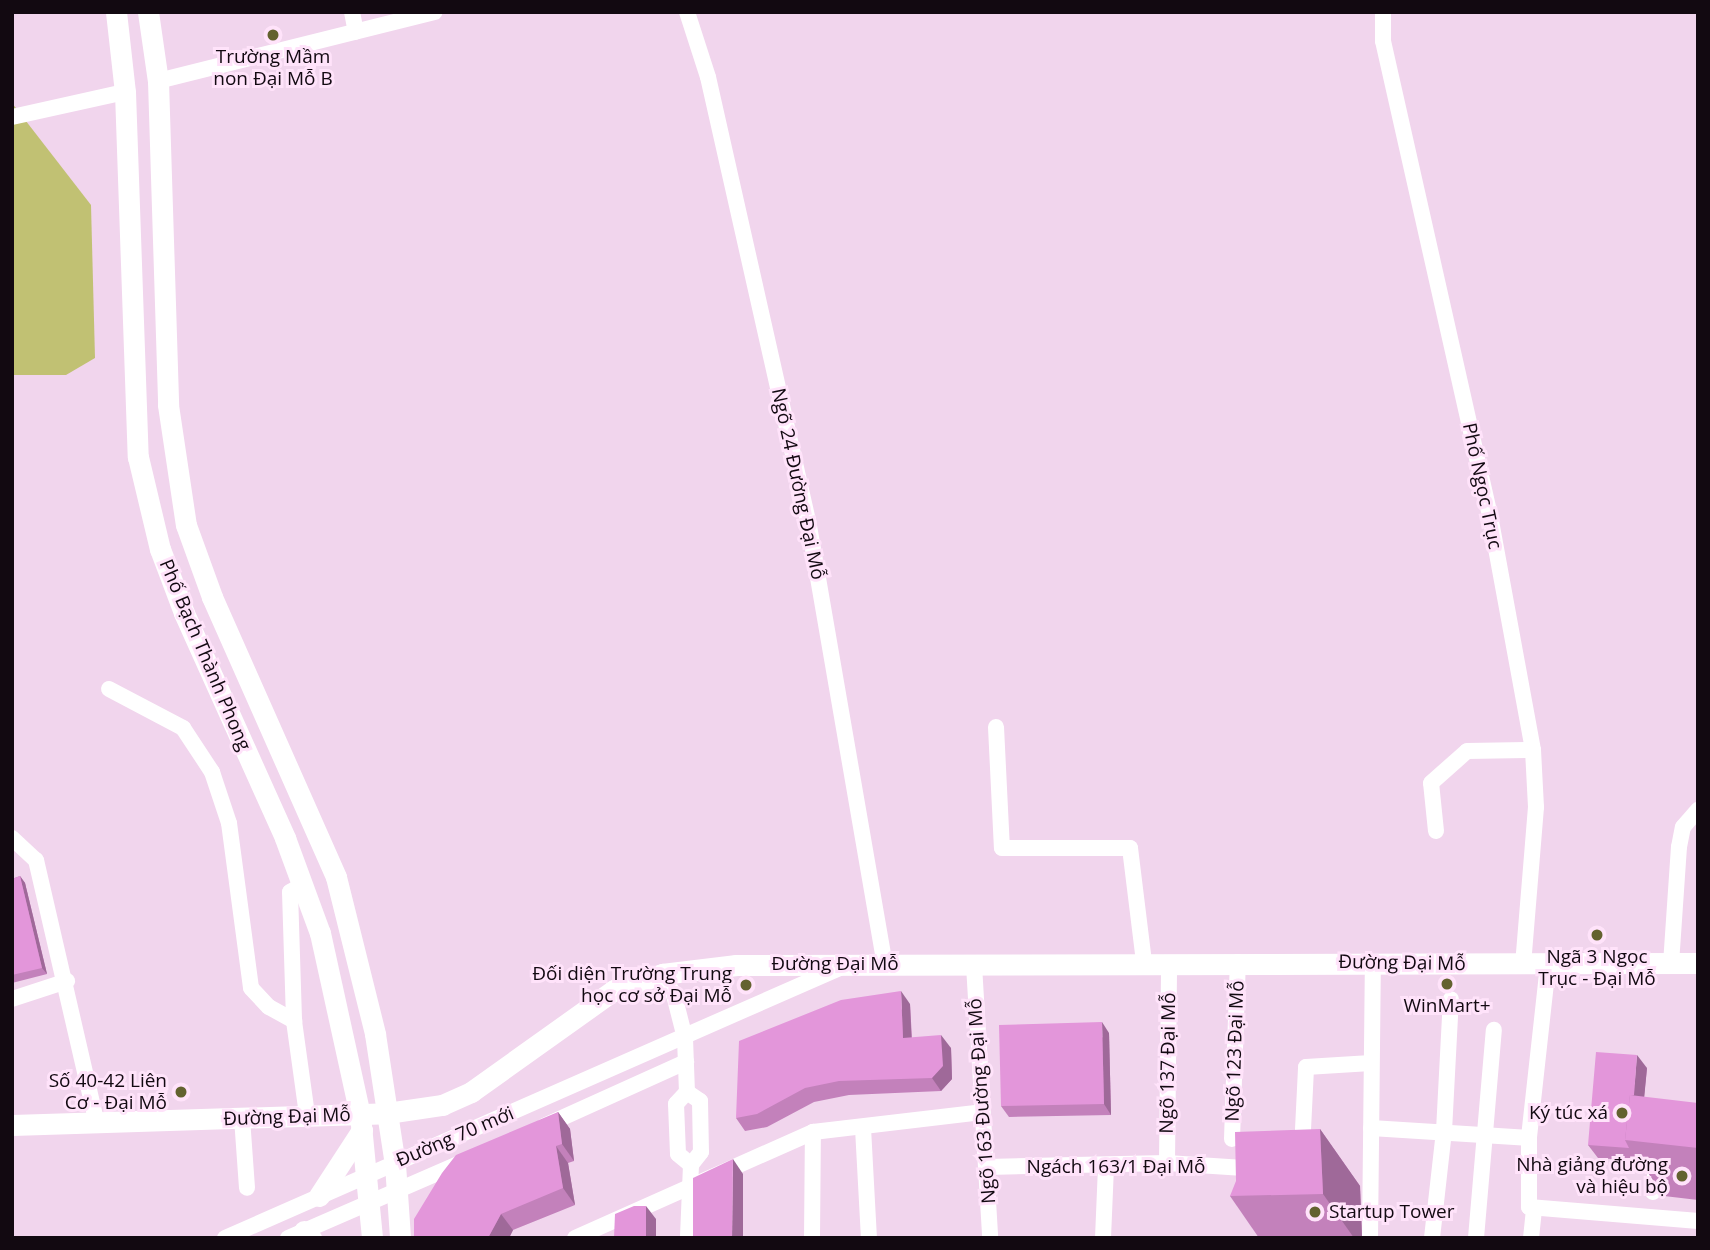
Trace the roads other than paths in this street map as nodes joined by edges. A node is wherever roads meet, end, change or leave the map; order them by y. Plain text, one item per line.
1 (116, 12) edge
2 (148, 12) edge
3 (352, 12) edge
4 (435, 12) edge
5 (687, 12) edge
6 (1383, 12) edge
7 (356, 32) junction
8 (158, 81) junction
9 (125, 92) junction
10 (12, 117) edge
11 (172, 453) junction
12 (138, 457) junction
13 (109, 689) dead end
14 (996, 727) dead end
15 (1533, 750) junction
16 (1698, 810) edge
17 (1436, 831) dead end
18 (12, 838) edge
19 (304, 884) junction
20 (884, 962) junction
21 (1144, 962) junction
22 (1238, 962) junction
23 (1373, 962) junction
24 (1169, 963) junction
25 (1698, 963) edge
26 (850, 964) junction
27 (1523, 964) junction
28 (1671, 964) junction
29 (974, 965) junction
30 (1548, 965) junction
31 (662, 974) junction
32 (67, 981) junction
33 (12, 999) edge
34 (1451, 999) dead end
35 (294, 1021) junction
36 (1494, 1030) dead end
37 (685, 1038) junction
38 (686, 1062) junction
39 (1371, 1063) junction
40 (687, 1092) junction
41 (982, 1112) junction
42 (387, 1114) junction
43 (307, 1115) junction
44 (242, 1118) junction
45 (361, 1123) junction
46 (97, 1124) junction
47 (12, 1125) edge
48 (863, 1128) junction
49 (1371, 1128) junction
50 (1444, 1131) junction
51 (813, 1132) junction
52 (527, 1133) edge
53 (1486, 1134) junction
54 (1529, 1138) junction
55 (1232, 1139) edge
56 (1659, 1145) edge
57 (479, 1155) edge
58 (1167, 1163) junction
59 (396, 1164) junction
60 (1301, 1164) edge
61 (691, 1165) junction
62 (1106, 1165) junction
63 (454, 1166) junction
64 (987, 1167) junction
65 (1244, 1168) edge
66 (368, 1173) junction
67 (1371, 1175) junction
68 (1347, 1176) dead end
69 (690, 1186) junction
70 (247, 1188) dead end
71 (397, 1191) junction
72 (1653, 1192) edge
73 (319, 1196) junction
74 (435, 1196) edge
75 (372, 1203) junction
76 (1532, 1208) junction
77 (422, 1217) edge
78 (1698, 1221) edge
79 (301, 1236) edge
80 (225, 1238) edge
81 (372, 1238) edge
82 (400, 1238) edge
83 (409, 1238) edge
84 (575, 1238) edge
85 (688, 1238) edge
86 (812, 1238) edge
87 (869, 1238) edge
88 (990, 1238) edge
89 (1103, 1238) edge
90 (1370, 1238) edge
91 (1432, 1238) edge
92 (1476, 1238) edge
93 (1531, 1238) edge

1 - 9 main road, Phố Bạch Thành Phong
2 - 8 main road, Phố Bạch Thành Phong
3 - 7 street
4 - 7 street
5 - 20 street, Ngõ 24 Đường Đại Mỗ
6 - 15 street, Phố Ngọc Trục
7 - 8 street
8 - 11 main road, Phố Bạch Thành Phong
9 - 10 street
9 - 12 main road, Phố Bạch Thành Phong
11 - 12 main road
11 - 42 main road, Phố Bạch Thành Phong
12 - 19 main road, Phố Bạch Thành Phong
13 - 35 street
14 - 21 street
15 - 17 street
15 - 27 street, Phố Ngọc Trục
16 - 28 street
18 - 32 street
19 - 35 street
19 - 45 main road, Phố Bạch Thành Phong
20 - 26 main road, Đường Đại Mỗ
20 - 29 main road, Đường Đại Mỗ
21 - 24 main road, Đường Đại Mỗ
21 - 29 main road, Đường Đại Mỗ
22 - 23 main road, Đường Đại Mỗ
22 - 24 main road, Đường Đại Mỗ
22 - 55 street, Ngõ 123 Đại Mỗ
23 - 27 main road, Đường Đại Mỗ
23 - 39 street
24 - 58 street, Ngõ 137 Đại Mỗ
25 - 28 main road, Đường Đại Mỗ
26 - 31 main road, Đường Đại Mỗ
26 - 37 street, Đường 70 mới
27 - 30 main road, Đường Đại Mỗ
28 - 30 main road, Đường Đại Mỗ
29 - 41 street, Ngõ 163 Đường Đại Mỗ
30 - 54 street
31 - 37 street
31 - 42 main road, Đường Đại Mỗ
32 - 33 street
32 - 46 street
34 - 50 street
35 - 43 street
36 - 53 street
37 - 38 street
37 - 59 street, Đường 70 mới
38 - 40 street
38 - 52 street, Đường 70 mới
39 - 49 street
39 - 60 street
40 - 61 street
40 - 61 street
41 - 48 street
41 - 64 street, Ngõ 163 Đường Đại Mỗ
42 - 45 main road, Đường Đại Mỗ
42 - 59 main road, Phố Bạch Thành Phong
43 - 44 main road, Đường Đại Mỗ
43 - 45 main road, Đường Đại Mỗ
44 - 46 main road, Đường Đại Mỗ
44 - 70 street
45 - 66 main road, Phố Bạch Thành Phong
45 - 73 main road
46 - 47 main road, Đường Đại Mỗ
48 - 51 street
48 - 87 street
49 - 50 street
49 - 67 street
50 - 53 street
50 - 91 street
51 - 69 street
51 - 86 street
53 - 54 street
53 - 92 street
54 - 76 street
56 - 72 street
57 - 63 street, Đường 70 mới
58 - 62 street, Ngách 163/1 Đại Mỗ
58 - 65 street, Ngách 163/1 Đại Mỗ
59 - 66 street, Đường 70 mới
59 - 71 main road, Phố Bạch Thành Phong
61 - 69 street
62 - 64 street, Ngách 163/1 Đại Mỗ
62 - 89 street
63 - 71 street, Đường 70 mới
63 - 74 main road
64 - 88 street, Ngõ 163 Đường Đại Mỗ
66 - 73 street, Đường 70 mới
66 - 75 main road, Phố Bạch Thành Phong
67 - 68 street
67 - 90 street
69 - 84 street
69 - 85 street
71 - 75 street, Đường 70 mới
71 - 82 main road, Phố Bạch Thành Phong
73 - 80 street, Đường 70 mới
75 - 79 street, Đường 70 mới
75 - 81 main road, Phố Bạch Thành Phong
76 - 78 street
76 - 93 street
77 - 83 main road

